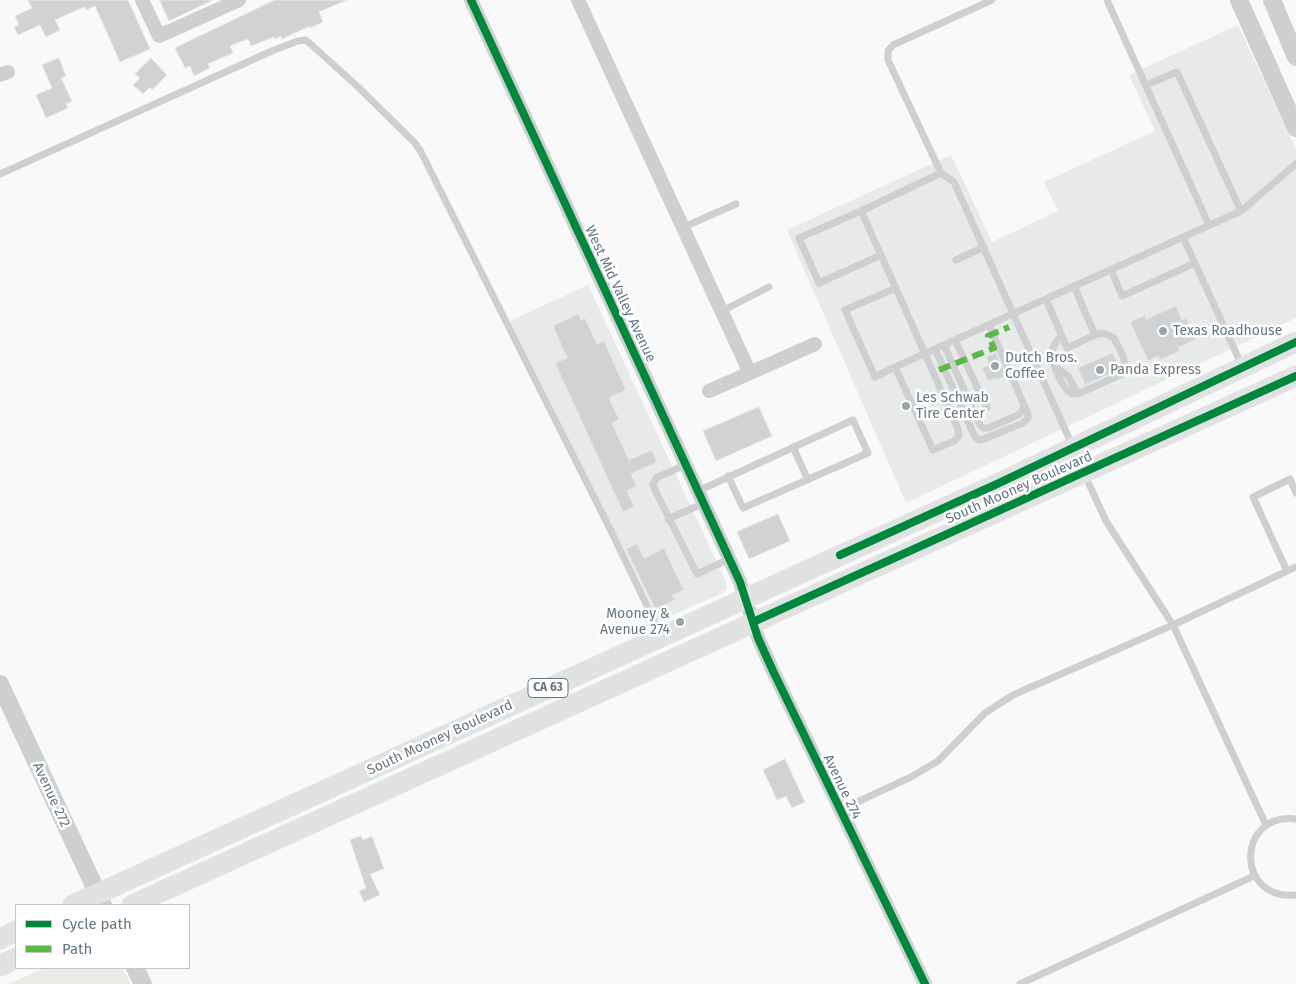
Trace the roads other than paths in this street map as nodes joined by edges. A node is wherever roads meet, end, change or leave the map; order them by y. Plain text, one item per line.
1 (142, 0) edge
2 (239, 0) edge
3 (471, 0) edge
4 (578, 0) edge
5 (992, 0) edge
6 (1107, 0) edge
7 (1239, 0) edge
8 (1272, 0) edge
9 (1296, 57) edge
10 (1146, 85) junction
11 (1296, 128) edge
12 (1296, 164) edge
13 (940, 173) junction
14 (0, 174) edge
15 (736, 204) dead end
16 (861, 211) junction
17 (1241, 211) junction
18 (1209, 225) junction
19 (684, 228) junction
20 (1183, 237) junction
21 (984, 247) junction
22 (881, 255) junction
23 (956, 260) dead end
24 (1195, 263) junction
25 (1111, 270) junction
26 (1074, 286) junction
27 (770, 287) dead end
28 (896, 288) junction
29 (1046, 299) junction
30 (722, 311) junction
31 (1014, 313) junction
32 (989, 325) junction
33 (1095, 335) junction
34 (1062, 336) junction
35 (955, 340) junction
36 (1296, 342) edge
37 (816, 344) dead end
38 (944, 345) junction
39 (935, 349) junction
40 (925, 354) junction
41 (896, 367) junction
42 (1238, 370) junction
43 (750, 373) junction
44 (1296, 376) edge
45 (709, 391) dead end
46 (1024, 404) junction
47 (987, 408) dead end
48 (793, 447) junction
49 (1074, 448) junction
50 (685, 465) junction
51 (1084, 472) junction
52 (728, 476) junction
53 (808, 480) junction
54 (1296, 493) edge
55 (701, 497) junction
56 (668, 519) junction
57 (925, 544) junction
58 (729, 559) junction
59 (1296, 567) edge
60 (1287, 571) junction
61 (745, 598) junction
62 (753, 622) junction
63 (1174, 625) junction
64 (661, 636) junction
65 (0, 684) edge
66 (839, 810) junction
67 (1296, 819) edge
68 (1266, 825) junction
69 (1254, 876) junction
70 (1296, 895) edge
71 (100, 900) edge
72 (78, 904) edge
73 (134, 904) edge
74 (15, 932) edge
75 (0, 939) edge
76 (15, 958) edge
77 (0, 966) edge
78 (136, 969) edge
79 (143, 984) edge
80 (925, 984) edge
81 (1020, 984) edge

1 - 2 street
3 - 50 street, West Mid Valley Avenue
4 - 19 street
5 - 13 lane
6 - 10 lane
7 - 11 street
8 - 9 street
10 - 17 lane
10 - 18 lane
12 - 17 lane
13 - 16 lane
13 - 21 lane
14 - 64 lane
15 - 19 lane
16 - 22 lane
16 - 22 lane
17 - 18 lane
18 - 20 lane
19 - 30 street
20 - 24 lane
20 - 25 lane
21 - 23 lane
21 - 31 lane
22 - 28 lane
24 - 25 lane
24 - 42 lane
25 - 26 lane
26 - 29 lane
26 - 33 lane
27 - 30 lane
28 - 40 lane
28 - 41 lane
29 - 31 lane
29 - 34 lane
30 - 43 street
31 - 32 lane
31 - 49 lane
32 - 35 lane
32 - 46 lane
33 - 34 lane
33 - 34 lane
35 - 38 lane
35 - 47 lane
36 - 42 main road, South Mooney Boulevard / CA 63
37 - 43 street
38 - 39 lane
38 - 46 lane
39 - 40 lane
39 - 46 lane
40 - 41 lane
40 - 41 lane
42 - 49 main road, South Mooney Boulevard / CA 63
42 - 51 main road
43 - 45 street
44 - 51 main road, South Mooney Boulevard / CA 63
48 - 52 lane
48 - 53 lane
48 - 53 lane
49 - 57 main road
49 - 61 main road, South Mooney Boulevard / CA 63
50 - 55 street, West Mid Valley Avenue
50 - 56 lane
51 - 57 main road, South Mooney Boulevard / CA 63
51 - 63 lane
52 - 53 lane
52 - 55 lane
54 - 60 lane
55 - 56 lane
55 - 58 street, West Mid Valley Avenue
56 - 58 lane
57 - 62 main road, South Mooney Boulevard / CA 63
58 - 61 street, West Mid Valley Avenue
59 - 60 lane
60 - 63 lane
61 - 62 street, Avenue 274
61 - 64 main road, South Mooney Boulevard / CA 63
62 - 66 street, Avenue 274
62 - 73 main road, South Mooney Boulevard / CA 63
63 - 66 lane
63 - 68 lane
64 - 71 main road, South Mooney Boulevard / CA 63
65 - 71 street, Avenue 272
66 - 80 street, Avenue 274
67 - 68 lane
68 - 69 lane
69 - 70 lane
69 - 81 lane
71 - 72 main road, South Mooney Boulevard / CA 63
74 - 75 main road
76 - 77 main road
78 - 79 street

